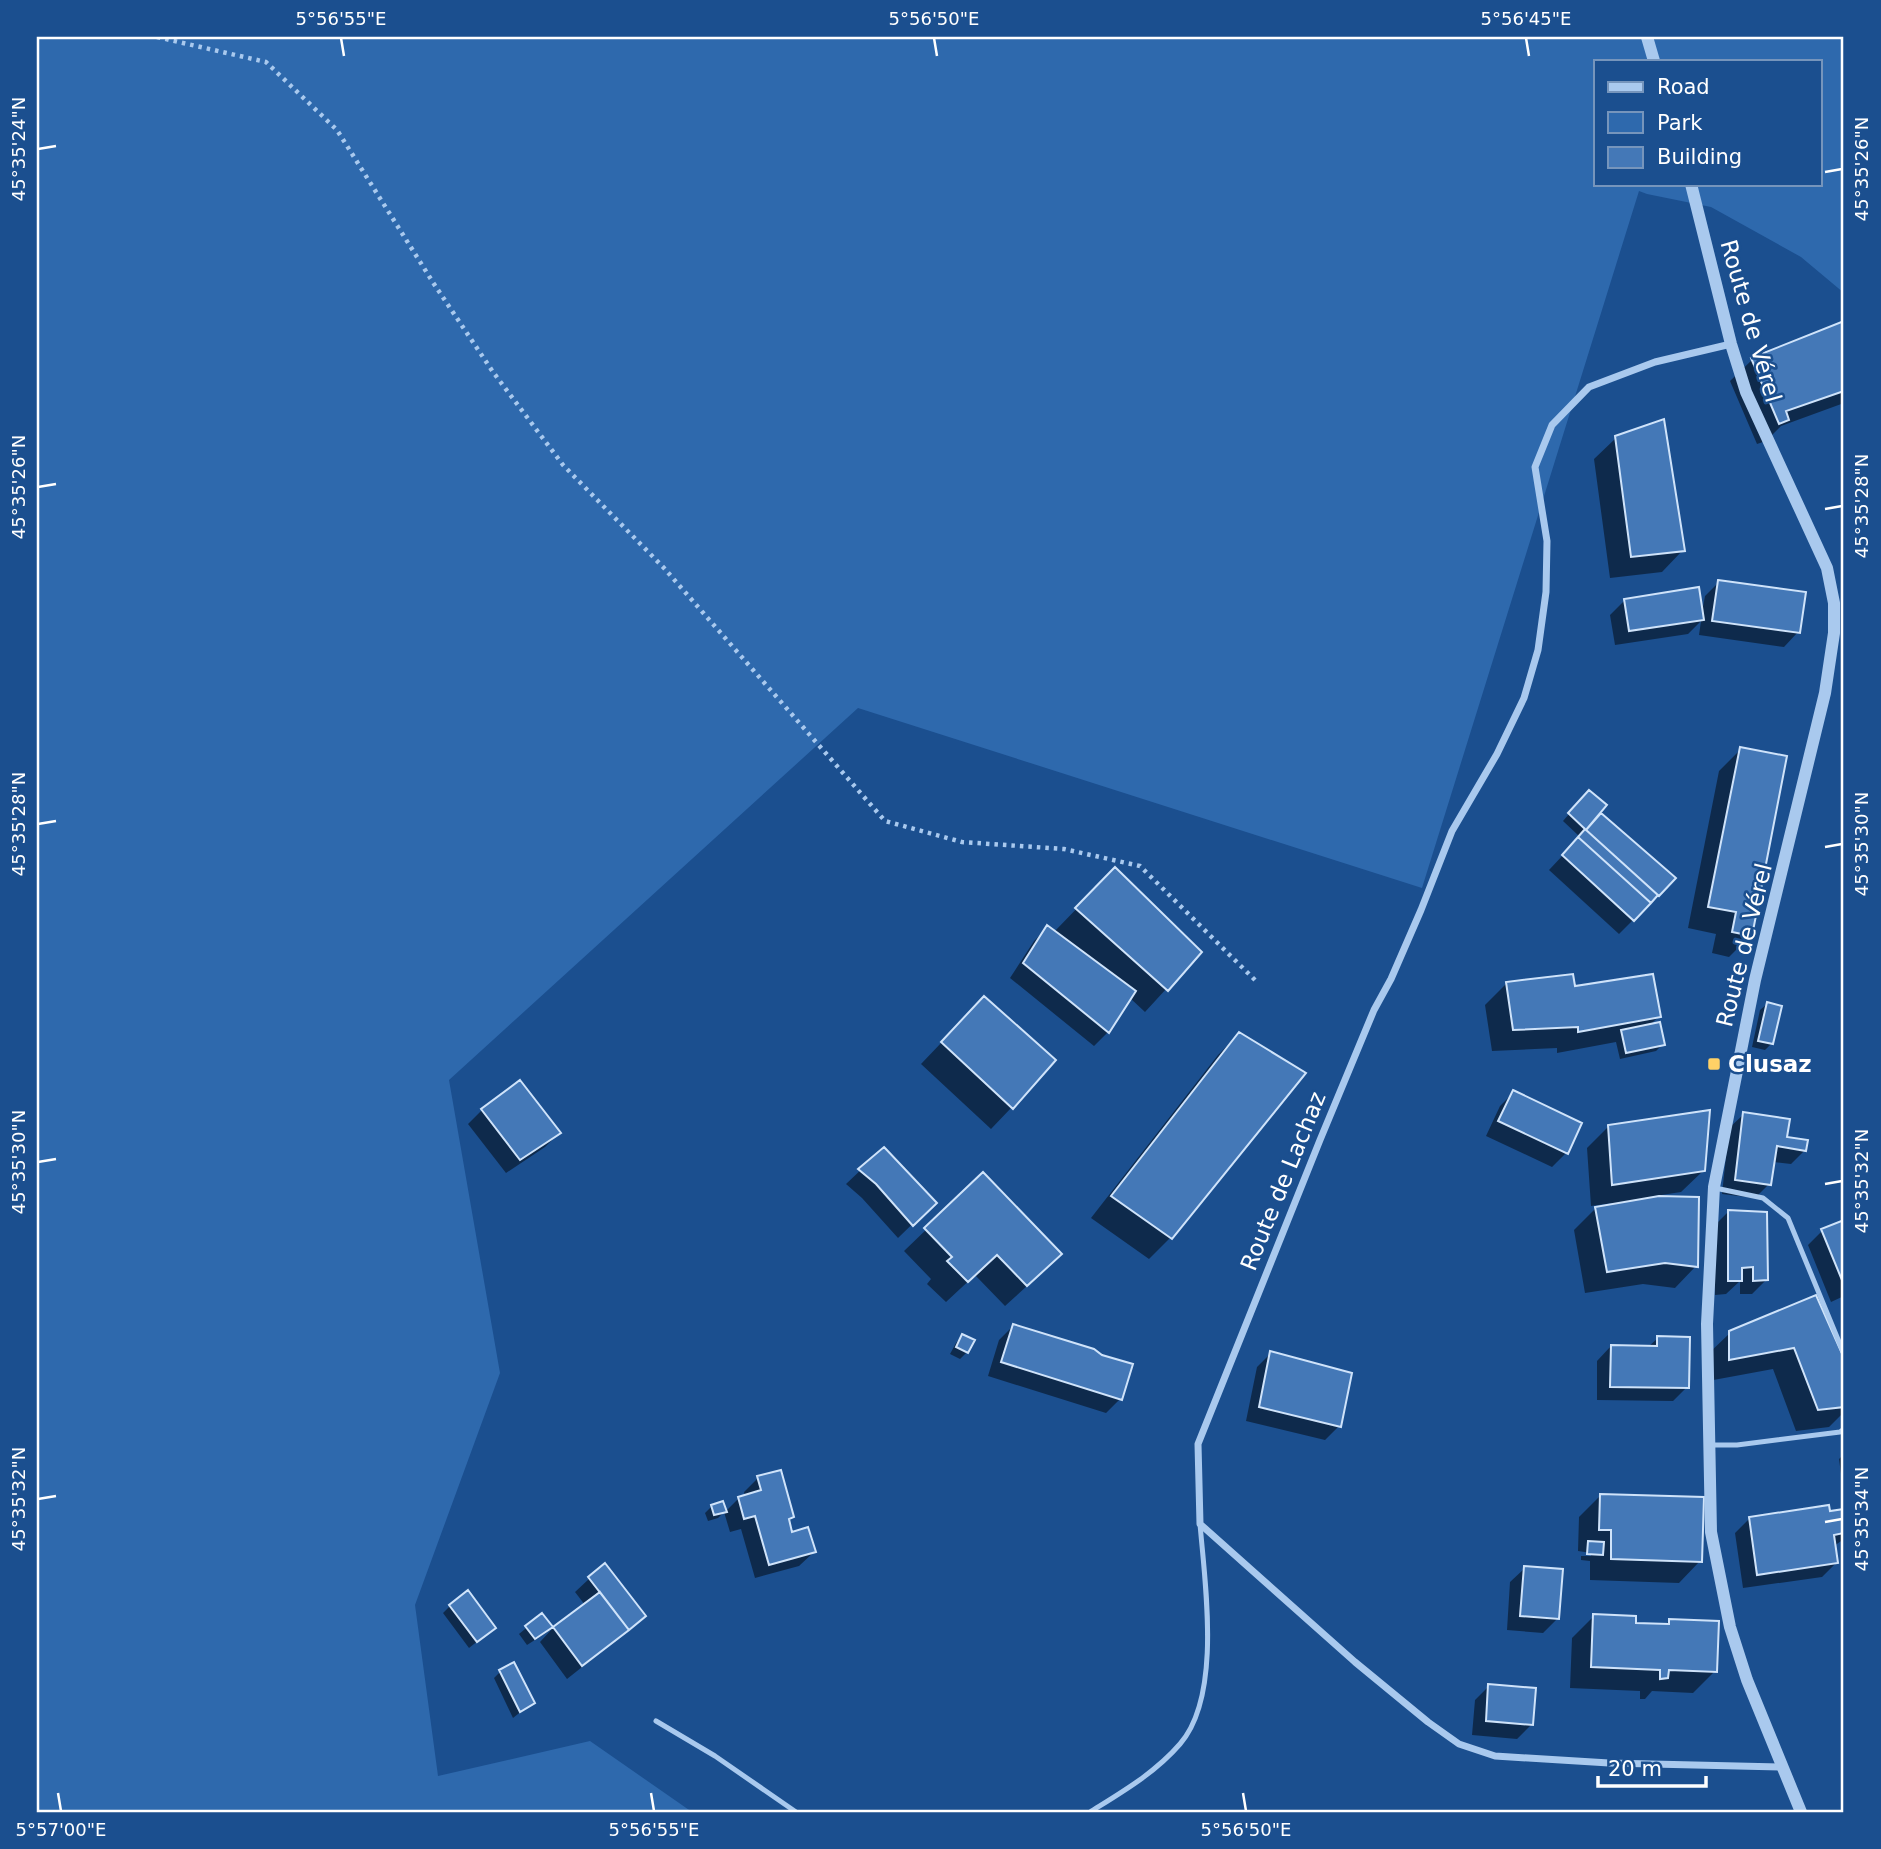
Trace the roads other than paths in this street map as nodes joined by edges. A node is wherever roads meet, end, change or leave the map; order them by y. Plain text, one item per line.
1 (1647, 37) edge
2 (1654, 60) edge
3 (1692, 186) edge
4 (1731, 344) junction
5 (1714, 1187) junction
6 (1844, 1354) edge
7 (1844, 1429) edge
8 (1708, 1445) junction
9 (1200, 1524) junction
10 (656, 1721) dead end
11 (1781, 1767) junction
12 (796, 1812) edge
13 (1090, 1812) edge
14 (1801, 1812) edge

1 - 2 street
3 - 4 street, Route de Vérel
4 - 5 street, Route de Vérel
4 - 9 street, Route de Lachaz
5 - 6 lane
5 - 8 street, Route de Vérel
7 - 8 lane
8 - 11 street, Route de Vérel
9 - 11 street
9 - 13 lane
10 - 12 lane
11 - 14 street, Route de Vérel

